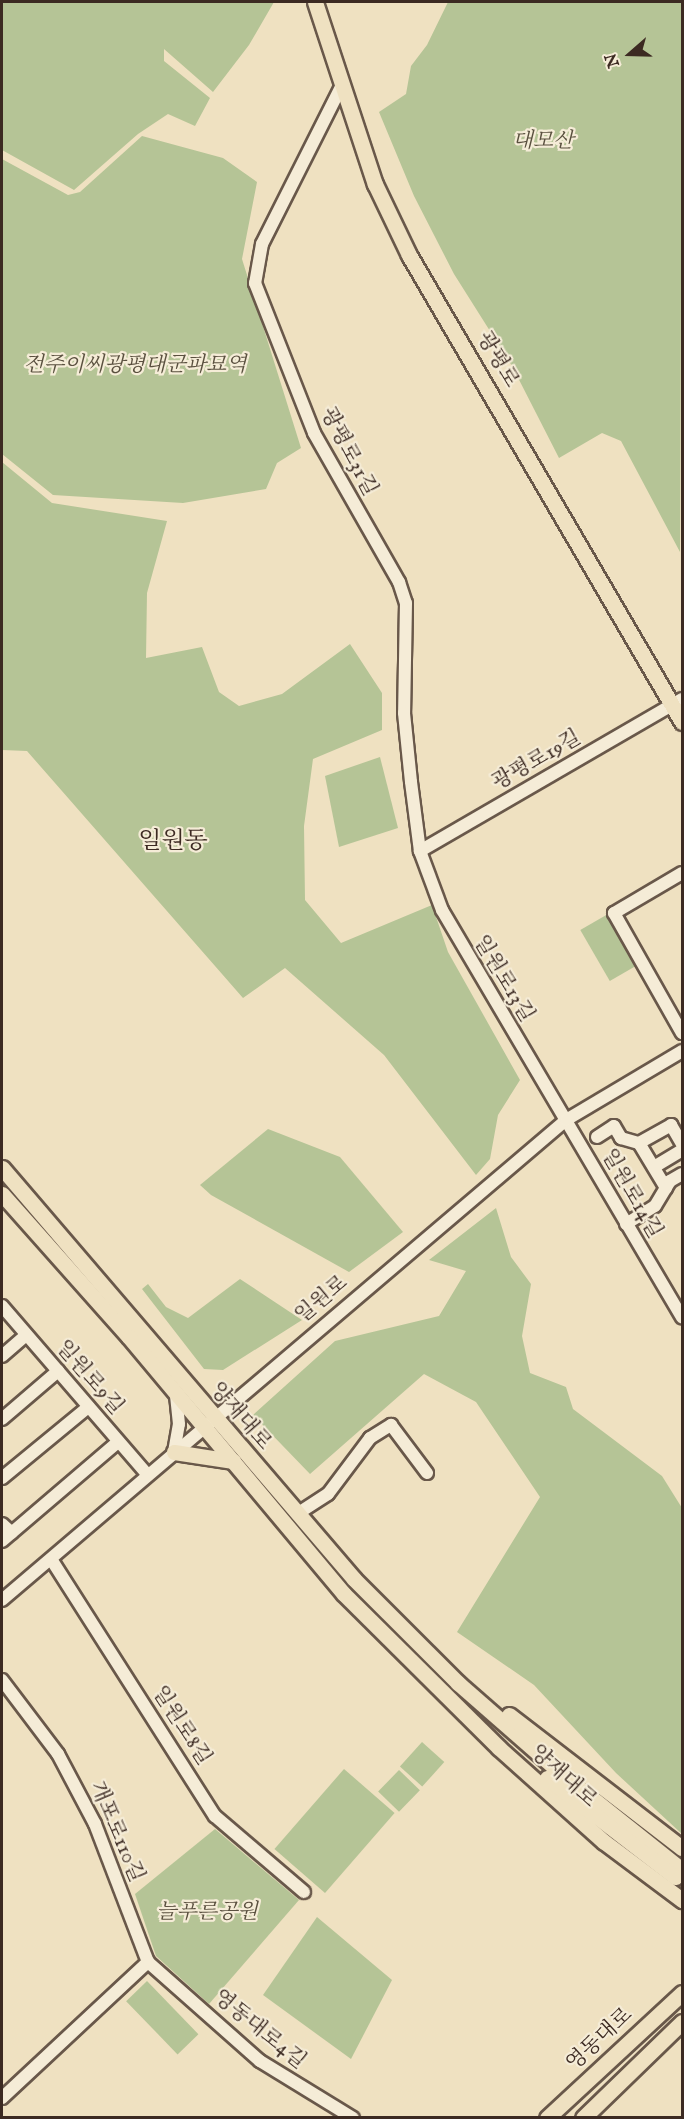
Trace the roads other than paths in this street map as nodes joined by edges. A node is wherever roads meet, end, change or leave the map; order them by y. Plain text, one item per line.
1 (315, 2) edge
2 (342, 85) junction
3 (677, 702) edge
4 (682, 722) edge
5 (420, 851) junction
6 (682, 873) edge
7 (682, 1033) edge
8 (682, 1051) edge
9 (566, 1120) junction
10 (597, 1137) dead end
11 (639, 1143) junction
12 (682, 1144) edge
13 (682, 1150) edge
14 (654, 1167) junction
15 (2, 1168) edge
16 (682, 1174) edge
17 (666, 1188) junction
18 (2, 1194) edge
19 (626, 1224) junction
20 (2, 1306) edge
21 (682, 1318) edge
22 (26, 1335) junction
23 (2, 1356) edge
24 (58, 1371) junction
25 (176, 1393) junction
26 (88, 1407) junction
27 (2, 1419) edge
28 (209, 1422) junction
29 (118, 1442) junction
30 (174, 1452) junction
31 (234, 1461) junction
32 (427, 1473) dead end
33 (148, 1475) junction
34 (2, 1478) edge
35 (297, 1514) junction
36 (2, 1524) edge
37 (7, 1537) edge
38 (51, 1559) junction
39 (3, 1597) edge
40 (424, 1677) junction
41 (2, 1680) edge
42 (458, 1683) junction
43 (682, 1848) edge
44 (679, 1873) edge
45 (304, 1892) dead end
46 (682, 1900) edge
47 (148, 1962) junction
48 (682, 1991) edge
49 (682, 2022) edge
50 (2, 2098) edge
51 (353, 2118) edge
52 (547, 2118) edge
53 (583, 2118) edge

1 - 2 main road, 광평로
2 - 3 main road, 광평로
2 - 5 street, 광평로31길
3 - 4 main road, 광평로
3 - 5 street, 광평로19길
5 - 9 street, 일원로13길
6 - 7 street
8 - 9 street, 일원로
9 - 19 street, 일원로14길
9 - 28 street, 일원로
10 - 11 street
11 - 12 street
11 - 14 street
13 - 14 street
14 - 17 street
15 - 28 main road, 양재대로
16 - 17 street
17 - 19 street
18 - 25 main road, 양재대로
19 - 21 street, 일원로14길
20 - 22 street, 일원로9길
22 - 23 street
22 - 24 street, 일원로9길
24 - 26 street, 일원로9길
24 - 27 street
25 - 28 main road, 양재대로
25 - 30 street
26 - 29 street, 일원로9길
26 - 34 street
28 - 30 street, 일원로
28 - 31 main road, 양재대로
28 - 35 main road, 양재대로
29 - 33 street, 일원로9길
29 - 37 street
30 - 31 main road
30 - 33 street, 일원로
31 - 40 main road, 양재대로
32 - 35 street
33 - 38 street, 일원로
35 - 42 main road, 양재대로
36 - 37 street
38 - 39 street, 일원로
38 - 45 street, 일원로8길
40 - 44 main road, 양재대로
40 - 46 main road, 양재대로
41 - 47 street, 개포로110길
42 - 43 main road, 양재대로
42 - 44 main road, 양재대로
47 - 50 street
47 - 51 street, 영동대로4길
48 - 52 main road, 영동대로
49 - 53 main road, 영동대로

